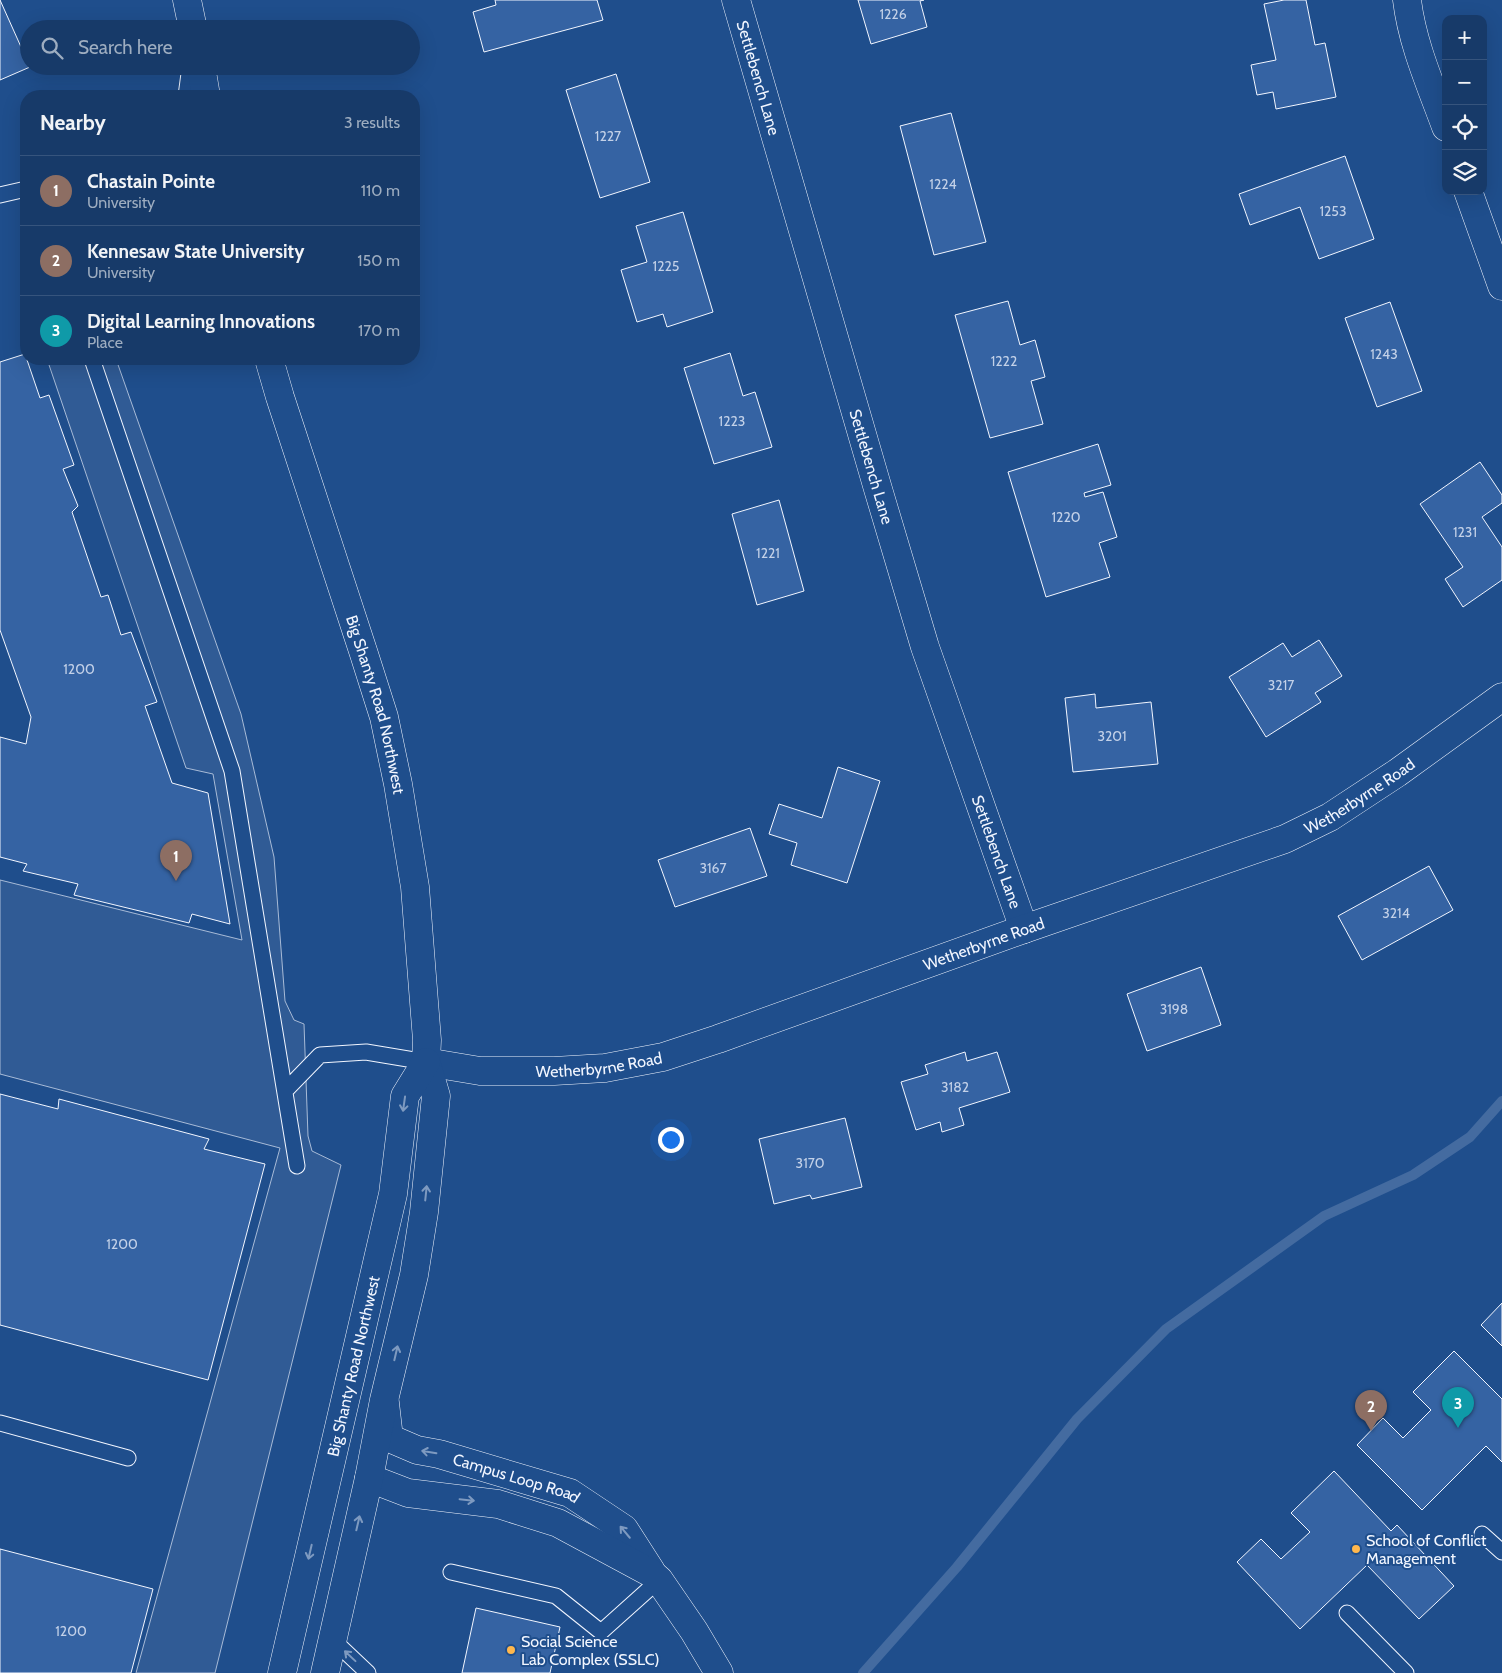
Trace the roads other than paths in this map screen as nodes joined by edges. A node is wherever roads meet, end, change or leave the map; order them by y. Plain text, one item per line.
1 (187, 0) edge
2 (736, 0) edge
3 (1407, 0) edge
4 (191, 20) edge
5 (189, 75) edge
6 (202, 75) edge
7 (187, 90) edge
8 (205, 90) edge
9 (1442, 116) edge
10 (20, 191) edge
11 (1469, 195) edge
12 (0, 196) edge
13 (1502, 286) edge
14 (94, 365) edge
15 (271, 365) edge
16 (1502, 697) edge
17 (1024, 929) junction
18 (426, 1062) junction
19 (285, 1091) junction
20 (297, 1166) dead end
21 (382, 1240) junction
22 (384, 1400) junction
23 (0, 1423) edge
24 (128, 1458) dead end
25 (369, 1478) junction
26 (1482, 1534) dead end
27 (1502, 1552) edge
28 (452, 1572) dead end
29 (656, 1576) junction
30 (1347, 1613) dead end
31 (332, 1639) junction
32 (282, 1673) edge
33 (325, 1673) edge
34 (368, 1673) edge
35 (719, 1673) edge
36 (1406, 1673) edge

1 - 4 street
2 - 17 street, Settlebench Lane
3 - 9 street
5 - 7 lane
6 - 8 street
10 - 12 lane
11 - 13 street
14 - 19 lane
15 - 18 street, Big Shanty Road Northwest
16 - 17 street, Wetherbyrne Road
17 - 18 street, Wetherbyrne Road
18 - 19 lane
18 -> 21 street, Big Shanty Road Northwest
22 -> 18 street, Big Shanty Road Northwest
19 - 20 lane
21 - 25 street
21 -> 32 street, Big Shanty Road Northwest
22 - 25 street, Big Shanty Road Northwest
29 -> 22 street, Campus Loop Road
23 - 24 lane
25 -> 29 street, Campus Loop Road
31 -> 25 street, Big Shanty Road Northwest
26 - 27 lane
28 - 29 lane
29 - 35 street, Campus Loop Road
30 - 36 lane
31 - 33 street, Big Shanty Road Northwest
34 -> 31 lane

